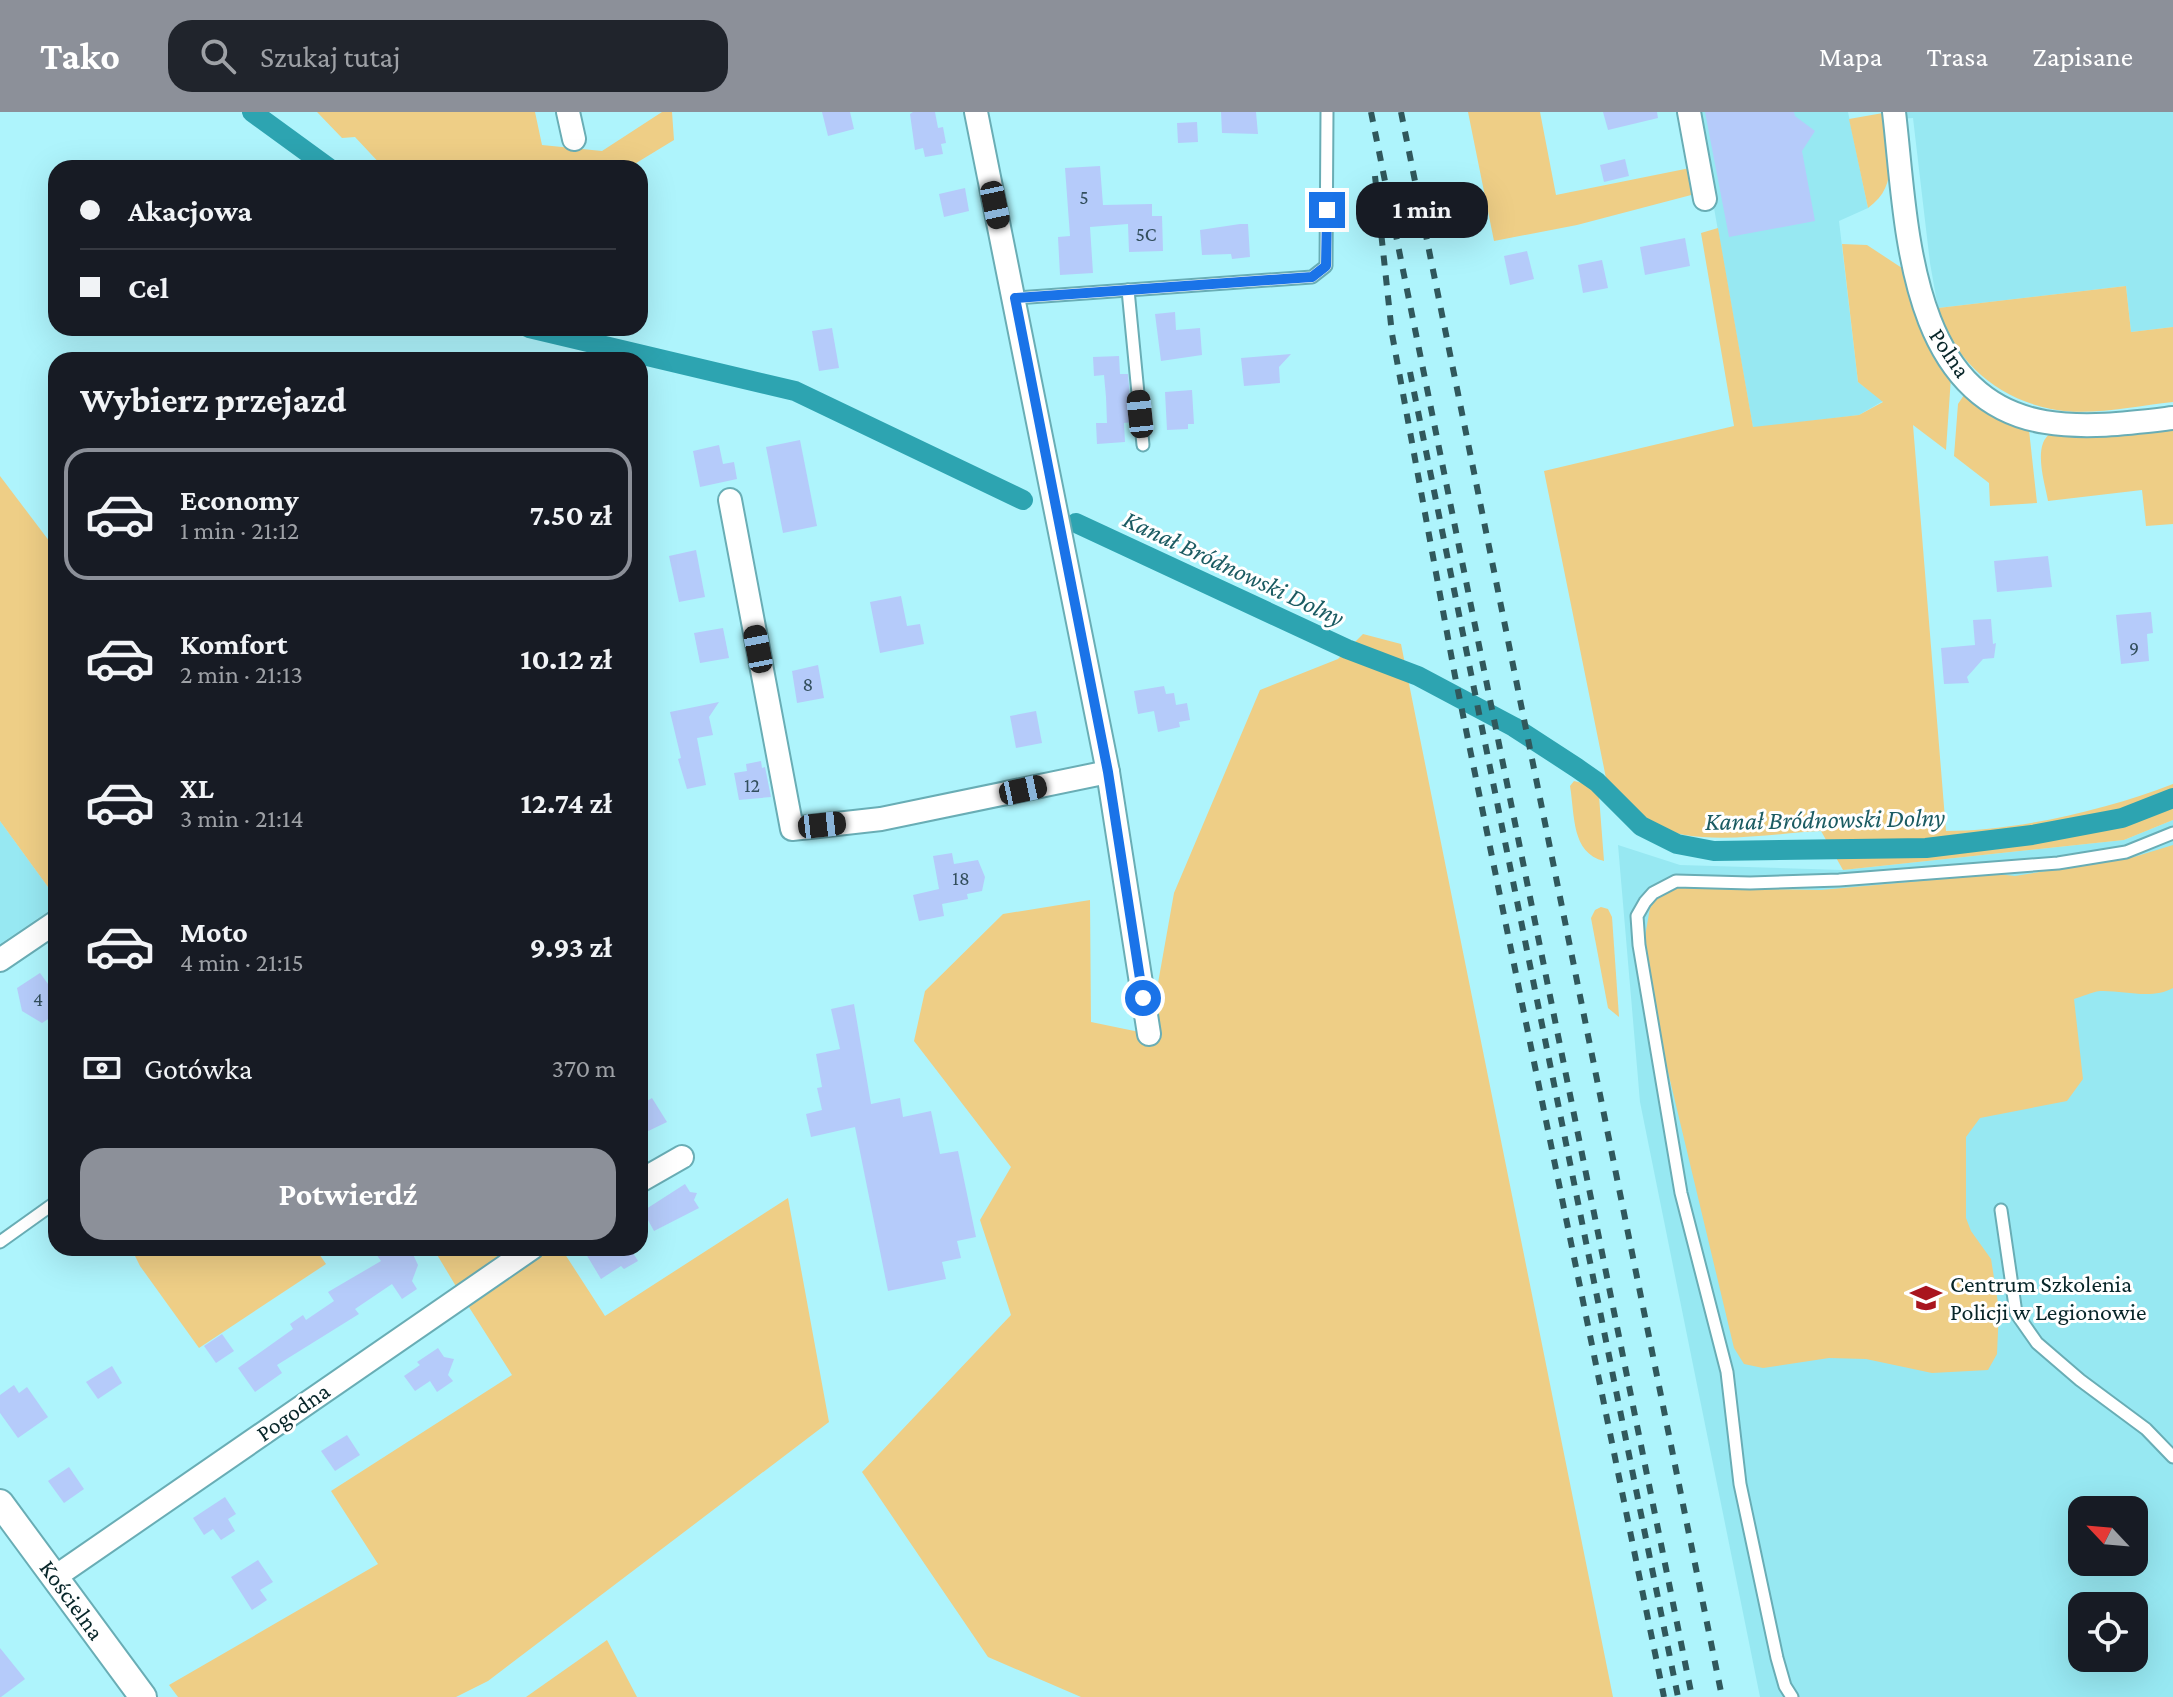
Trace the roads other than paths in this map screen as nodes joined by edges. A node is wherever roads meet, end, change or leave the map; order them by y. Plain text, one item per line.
1 (568, 112) edge
2 (976, 112) edge
3 (1327, 112) edge
4 (1689, 112) edge
5 (1894, 112) edge
6 (574, 139) dead end
7 (1705, 199) dead end
8 (1128, 290) junction
9 (1015, 298) junction
10 (2173, 418) edge
11 (1143, 445) dead end
12 (730, 500) dead end
13 (1108, 772) junction
14 (2173, 833) edge
15 (48, 927) edge
16 (0, 960) edge
17 (1149, 1034) dead end
18 (682, 1157) dead end
19 (648, 1176) edge
20 (48, 1208) edge
21 (2001, 1210) dead end
22 (0, 1242) edge
23 (520, 1256) edge
24 (2173, 1457) edge
25 (0, 1503) edge
26 (55, 1577) junction
27 (143, 1697) edge
28 (1792, 1697) edge

1 - 6 street
2 - 9 street
3 - 8 lane
4 - 7 street
5 - 10 street, Polna
8 - 9 lane
8 - 11 lane
9 - 13 street
12 - 13 street
13 - 17 street
14 - 28 lane
15 - 16 street
18 - 19 street
20 - 22 lane
21 - 24 lane
23 - 26 street, Pogodna
25 - 26 street, Kościelna
26 - 27 street, Kościelna

